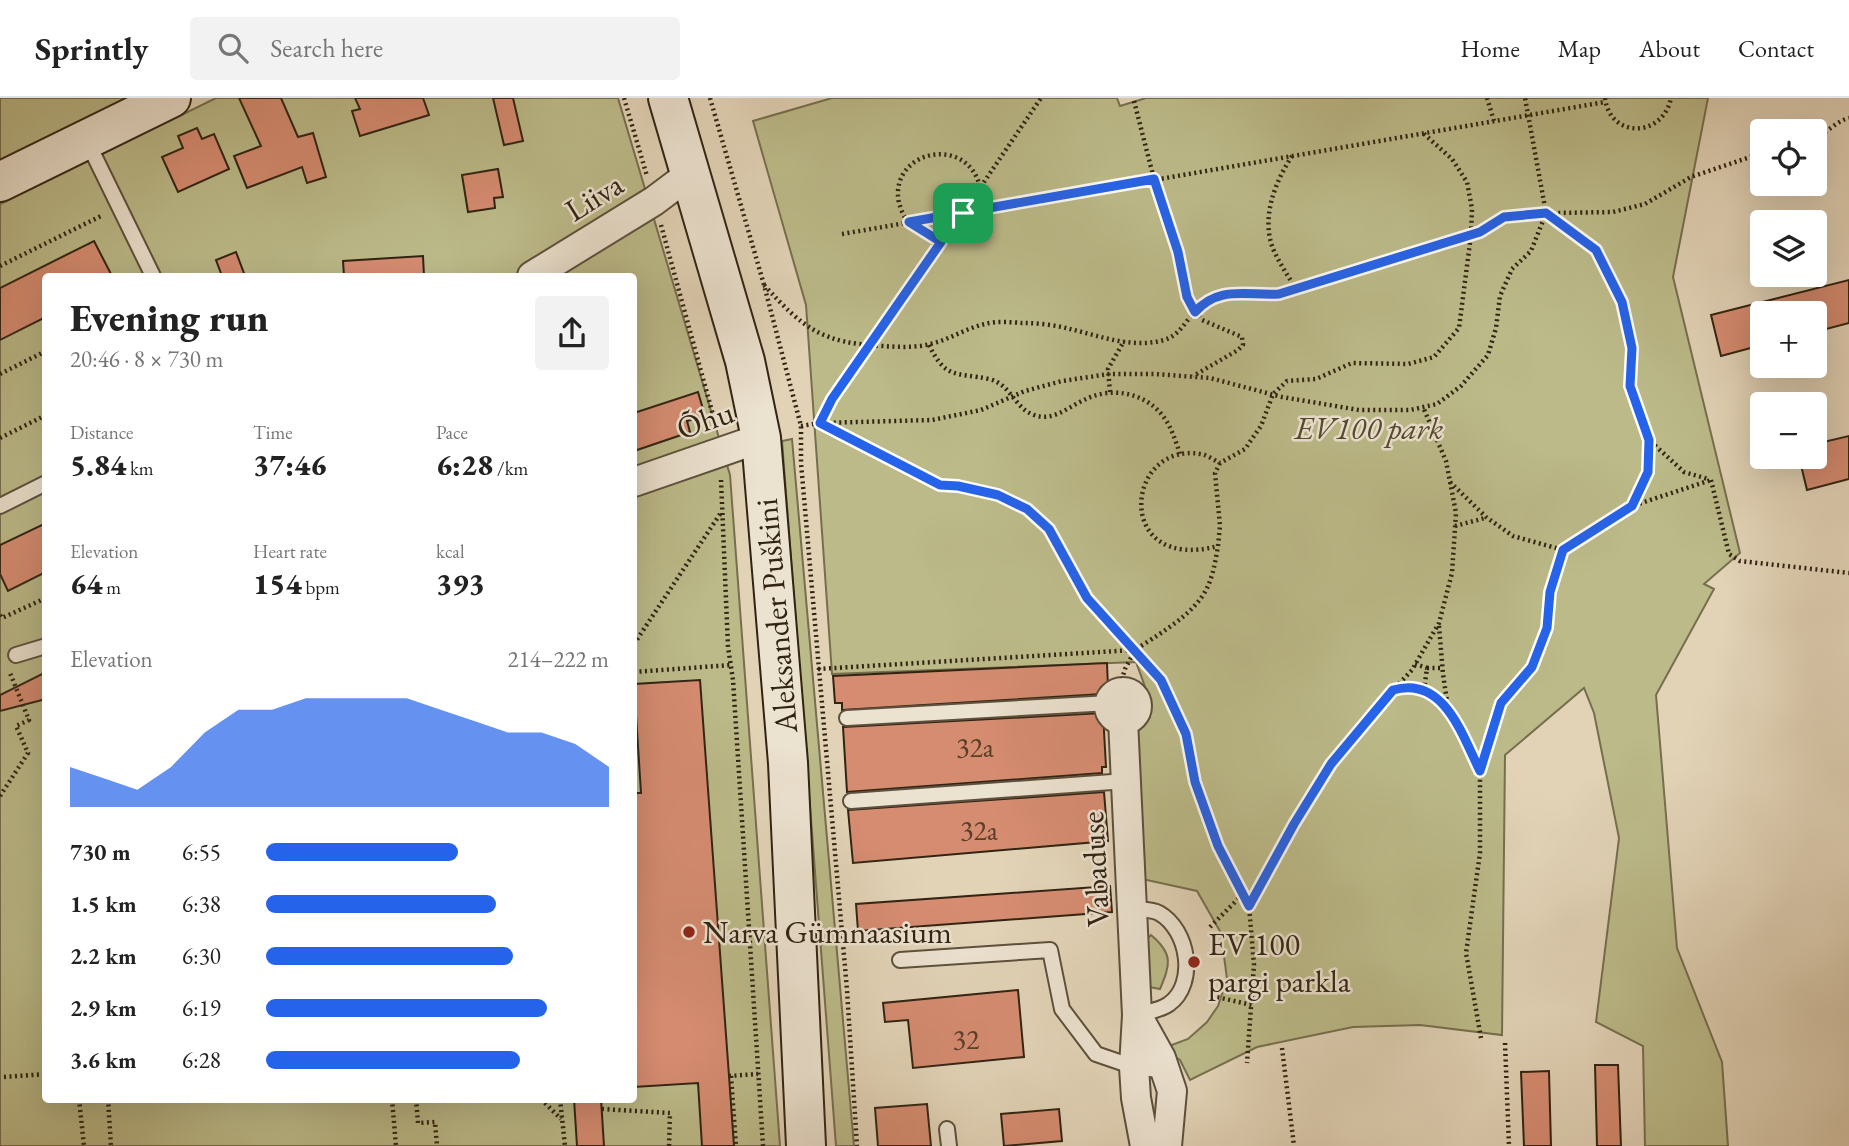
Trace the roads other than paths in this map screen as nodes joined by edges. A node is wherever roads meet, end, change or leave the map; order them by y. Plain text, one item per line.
1 (171, 98) edge
2 (668, 98) edge
3 (87, 141) junction
4 (690, 174) junction
5 (0, 182) edge
6 (152, 273) edge
7 (538, 273) edge
8 (761, 438) junction
9 (637, 481) edge
10 (42, 486) edge
11 (0, 506) edge
12 (42, 647) edge
13 (16, 654) dead end
14 (1118, 703) joint
15 (847, 718) dead end
16 (1126, 781) junction
17 (851, 801) dead end
18 (1132, 909) junction
19 (900, 960) dead end
20 (1137, 1015) junction
21 (1134, 1067) junction
22 (1167, 1071) junction
23 (947, 1129) dead end
24 (806, 1146) edge
25 (949, 1146) edge
26 (1145, 1146) edge
27 (1167, 1146) edge

1 - 3 main road
2 - 4 main road, Aleksander Puškini
3 - 5 main road
3 - 6 lane
4 - 7 street, Liiva
4 - 8 main road, Aleksander Puškini
8 - 9 street, Õhu
8 - 24 main road, Aleksander Puškini
10 - 11 lane
12 - 13 lane
14 - 15 lane
14 - 16 street, Vabaduse
16 - 17 lane
16 - 18 street, Vabaduse
18 - 20 street, Vabaduse
18 - 20 lane
19 - 21 lane
20 - 21 street, Vabaduse
20 - 22 street, Vabaduse
21 - 22 lane
21 - 26 street, Vabaduse
22 - 27 street, Vabaduse
23 - 25 lane

